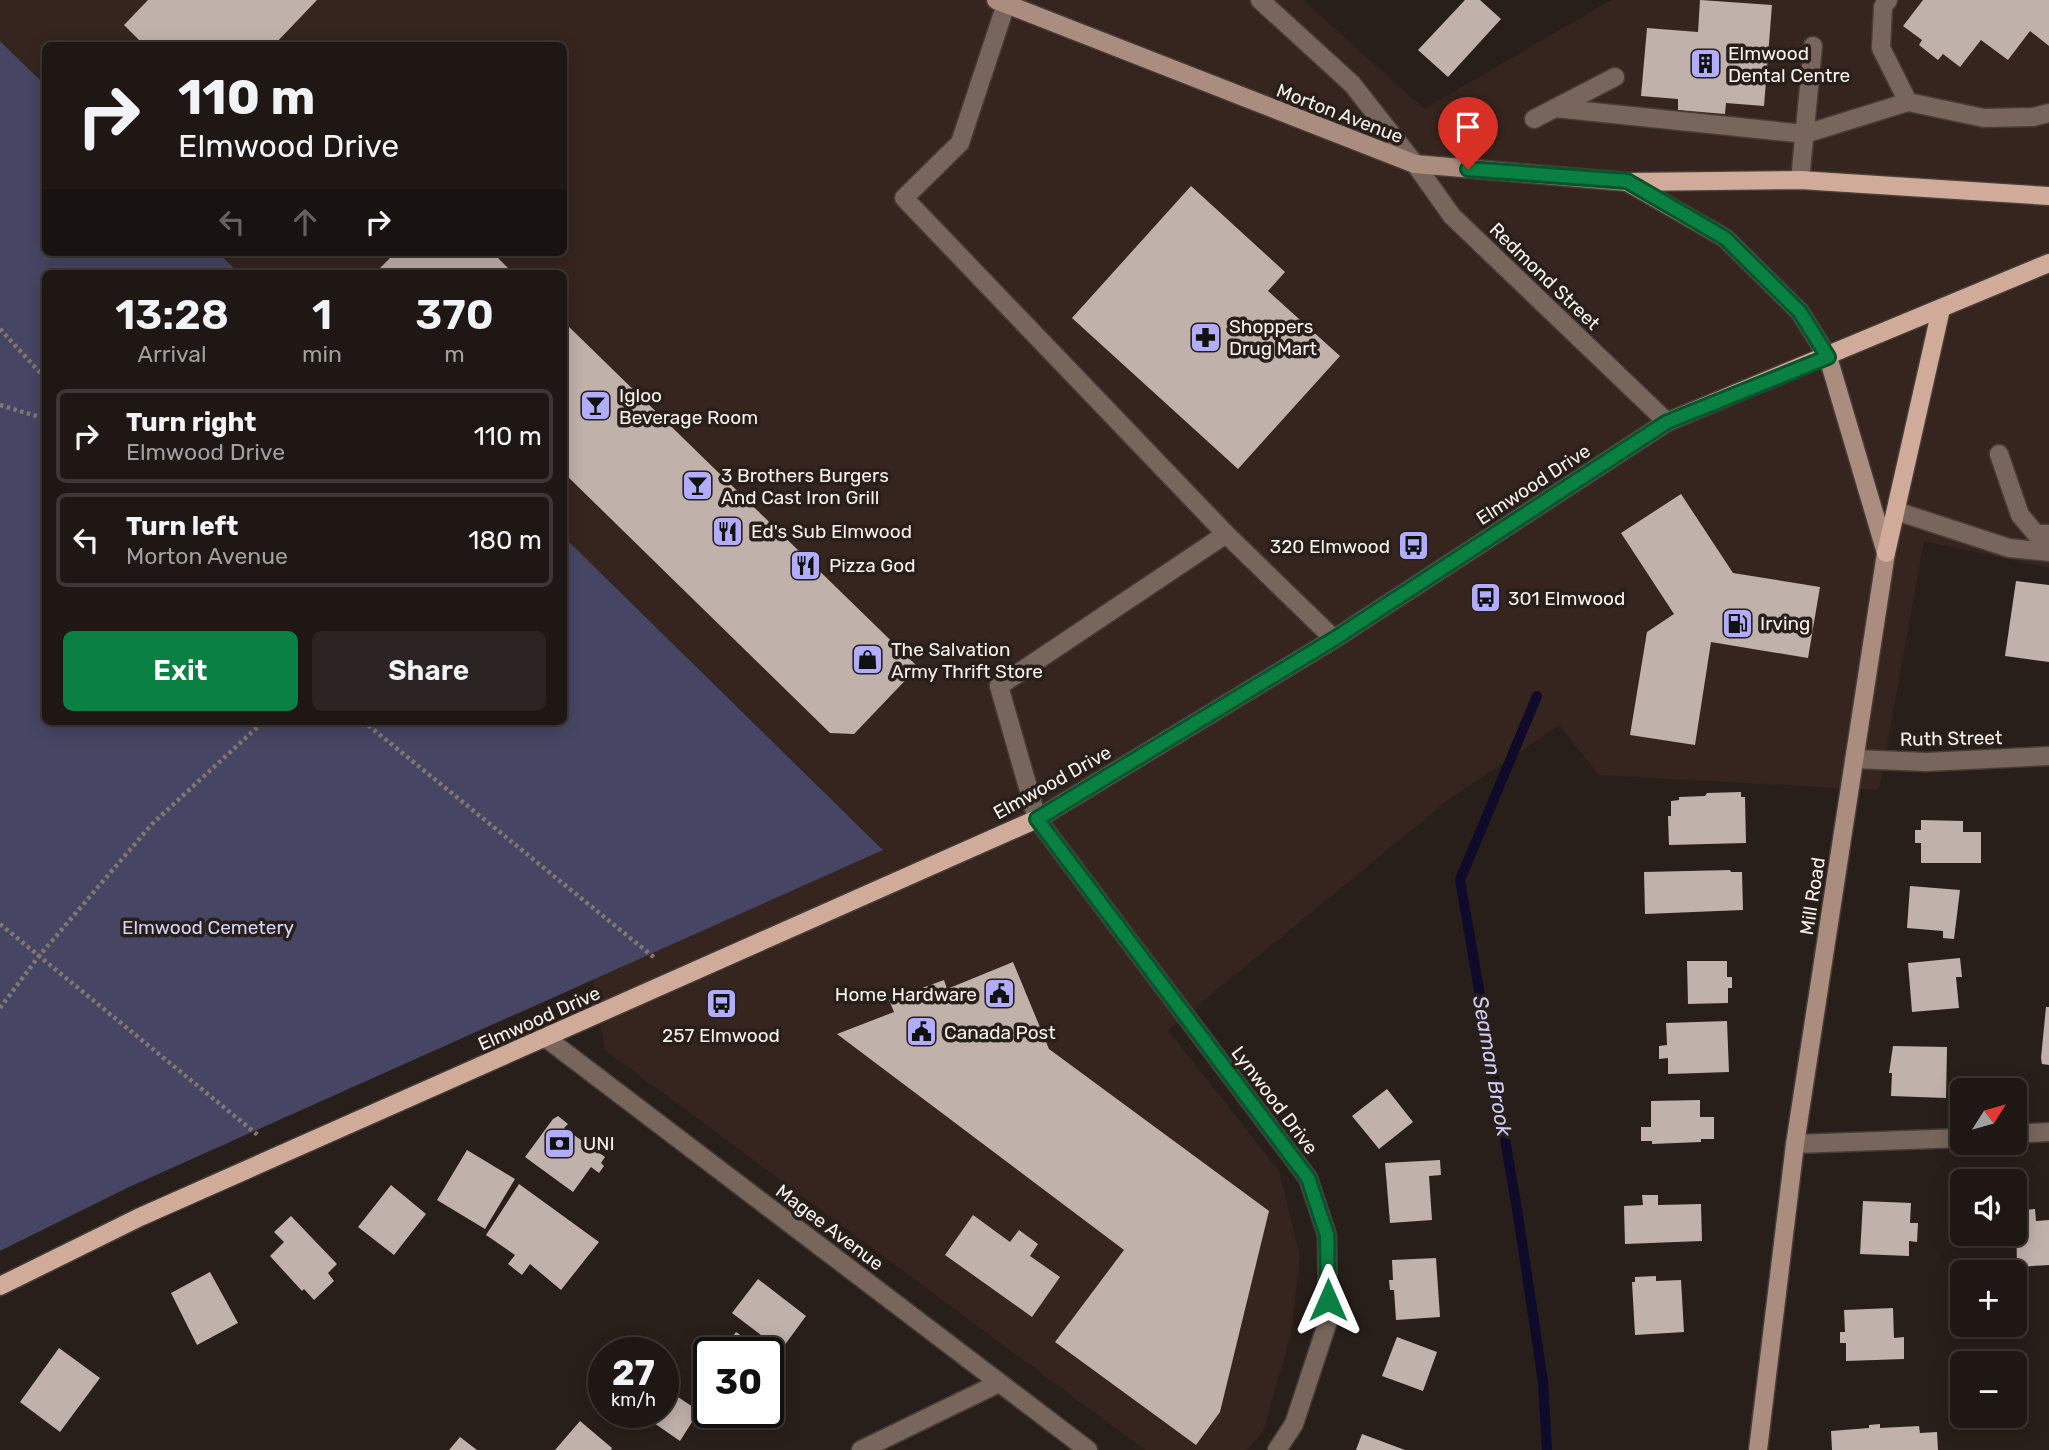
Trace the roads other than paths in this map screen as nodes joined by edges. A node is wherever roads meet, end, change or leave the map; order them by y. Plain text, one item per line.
1 (1260, 0) edge
2 (1888, 0) edge
3 (1001, 2) edge
4 (1813, 46) dead end
5 (1615, 77) dead end
6 (1908, 102) junction
7 (1555, 108) junction
8 (2049, 113) edge
9 (1534, 119) dead end
10 (1805, 134) junction
11 (1415, 164) junction
12 (1801, 180) junction
13 (1627, 181) junction
14 (2049, 197) edge
15 (2049, 263) edge
16 (1941, 309) junction
17 (1828, 357) junction
18 (1667, 422) junction
19 (1999, 454) dead end
20 (1896, 511) junction
21 (1226, 534) junction
22 (2049, 534) edge
23 (2049, 552) edge
24 (1886, 553) junction
25 (1334, 639) junction
26 (2049, 756) edge
27 (1854, 759) junction
28 (1037, 819) junction
29 (546, 1038) junction
30 (2049, 1132) edge
31 (2027, 1133) edge
32 (1950, 1138) edge
33 (1795, 1144) junction
34 (0, 1286) edge
35 (999, 1382) junction
36 (861, 1450) edge
37 (1088, 1450) edge
38 (1277, 1450) edge
39 (1758, 1450) edge

1 - 11 street, Redmond Street
2 - 6 street
3 - 11 street, Morton Avenue
3 - 21 street
4 - 10 street
5 - 7 street
6 - 8 street
6 - 10 street
7 - 9 street
7 - 10 street
10 - 12 street
11 - 13 street, Morton Avenue
11 - 18 street, Redmond Street
12 - 13 main road
12 - 14 main road
13 - 17 street, Morton Avenue
15 - 16 main road, Elmwood Drive
16 - 17 main road, Elmwood Drive
16 - 20 main road
17 - 18 main road, Elmwood Drive
17 - 24 street, Mill Road
18 - 25 main road, Elmwood Drive
19 - 22 street
20 - 23 street
20 - 24 main road
21 - 25 street
21 - 28 street
24 - 27 street, Mill Road
25 - 28 main road, Elmwood Drive
26 - 27 street, Ruth Street
27 - 33 street, Mill Road
28 - 29 main road, Elmwood Drive
28 - 38 street, Lynwood Drive
29 - 34 main road, Elmwood Drive
29 - 35 street, Magee Avenue
30 - 31 street
32 - 33 street
33 - 39 street, Mill Road
35 - 36 street
35 - 37 street, Magee Avenue

